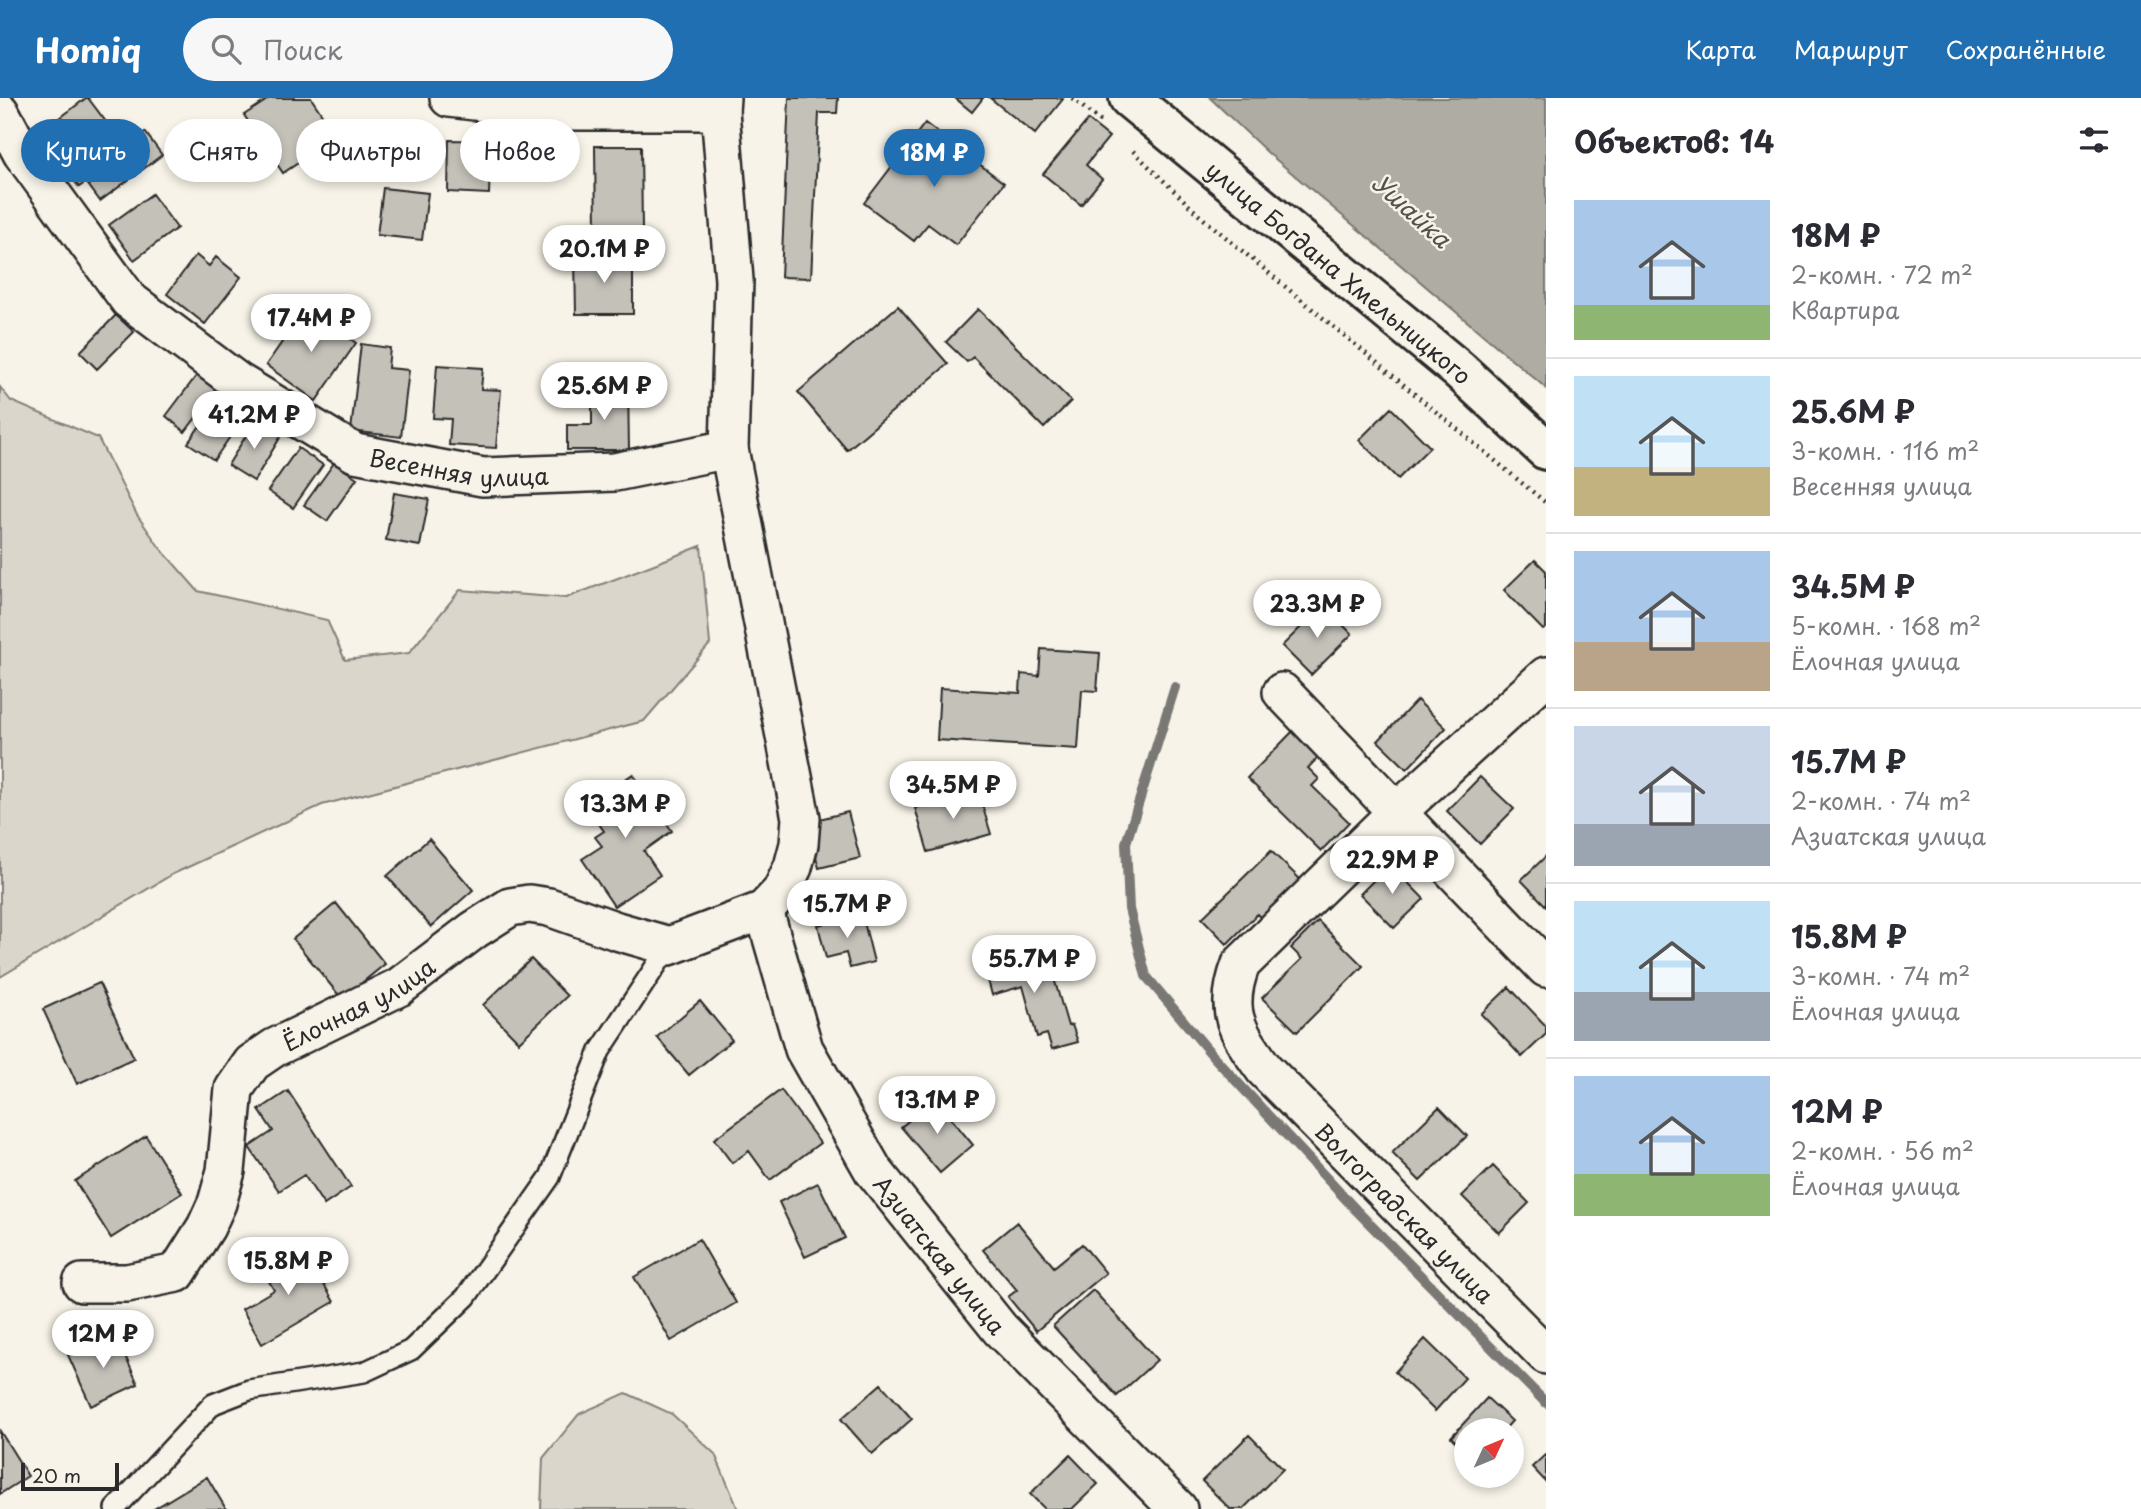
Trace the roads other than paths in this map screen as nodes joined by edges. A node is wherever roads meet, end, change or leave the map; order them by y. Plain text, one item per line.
1 (449, 98) edge
2 (720, 105) edge
3 (0, 112) edge
4 (1118, 113) edge
5 (729, 449) junction
6 (1546, 450) edge
7 (1546, 676) edge
8 (1282, 692) dead end
9 (1397, 812) junction
10 (764, 911) junction
11 (669, 946) junction
12 (1546, 968) edge
13 (82, 1283) dead end
14 (1546, 1355) edge
15 (115, 1509) edge
16 (1178, 1509) edge

1 - 2 street
2 - 5 street
3 - 5 street, Весенняя улица
4 - 6 street, улица Богдана Хмельницкого
5 - 10 street
7 - 9 street, Волгоградская улица
8 - 9 street
9 - 12 street
9 - 14 street, Волгоградская улица
10 - 11 street
10 - 16 street, Азиатская улица
11 - 13 street, Ёлочная улица
11 - 15 lane

